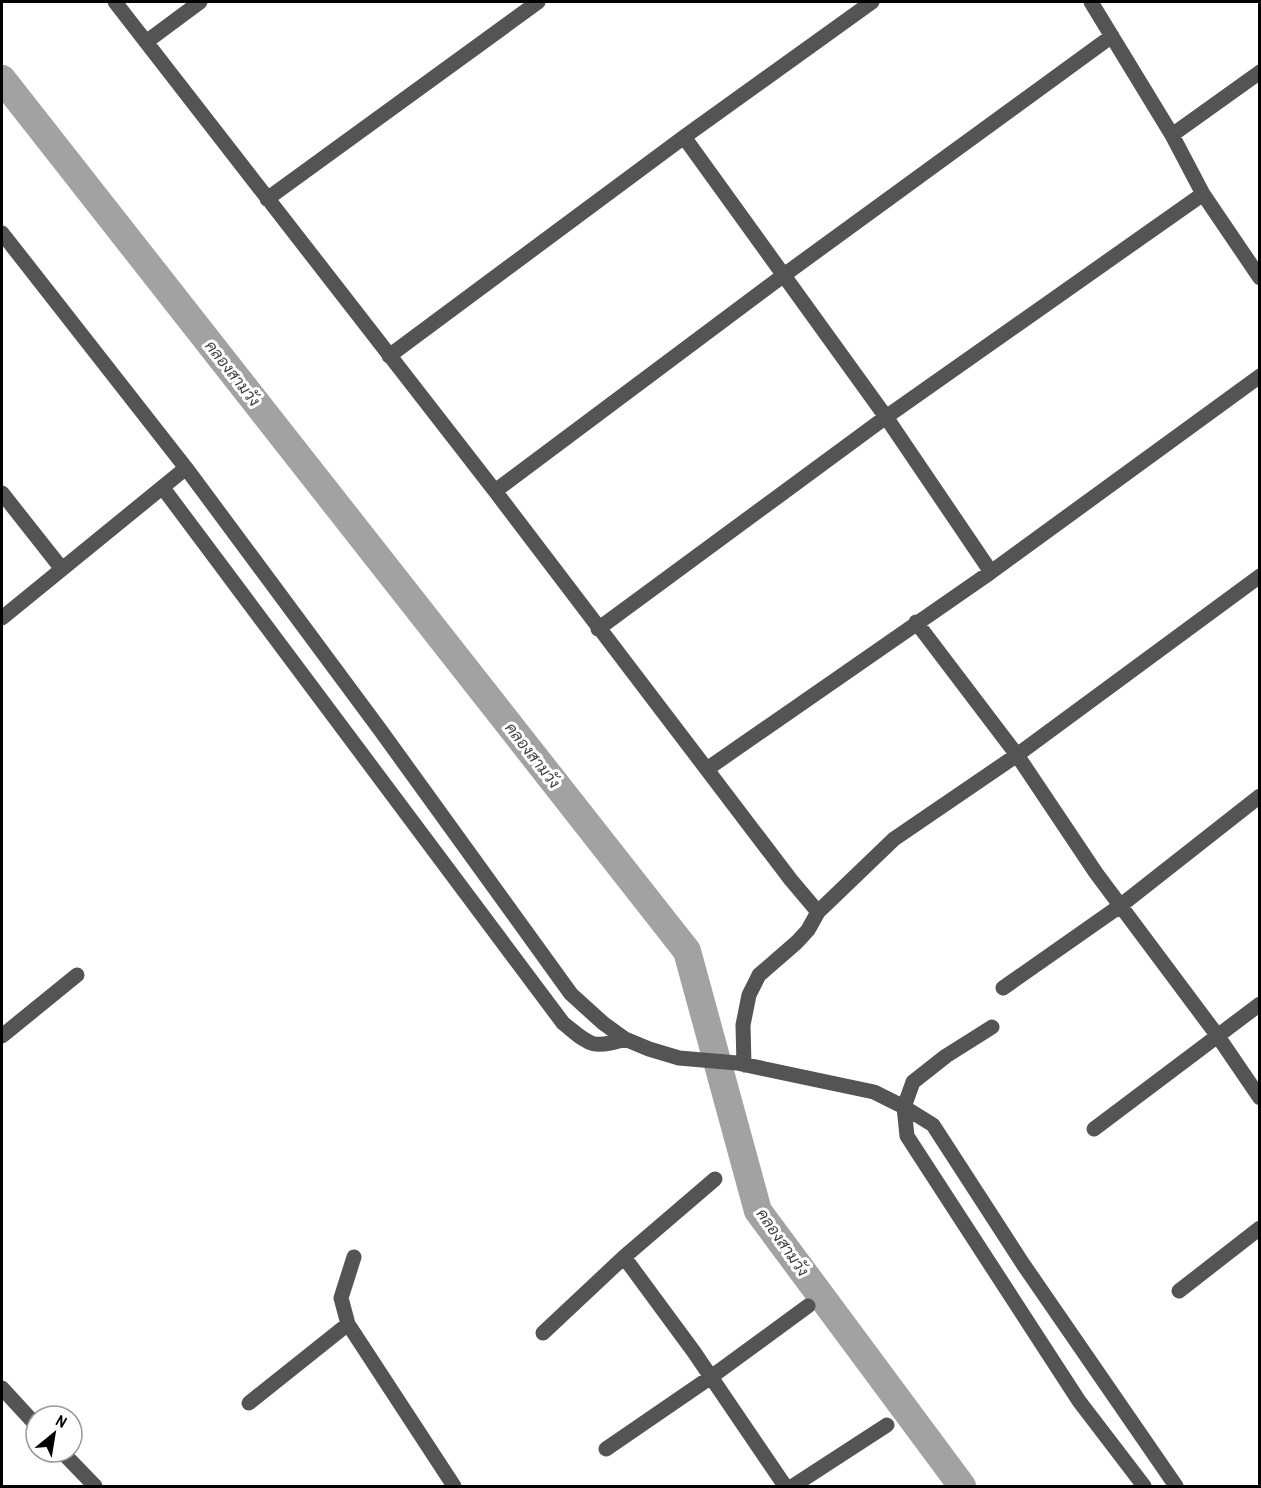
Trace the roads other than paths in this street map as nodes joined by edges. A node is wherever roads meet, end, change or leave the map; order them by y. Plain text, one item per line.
1 (115, 2) edge
2 (200, 2) edge
3 (538, 2) edge
4 (872, 2) edge
5 (1091, 2) edge
6 (1112, 36) junction
7 (146, 42) junction
8 (1260, 72) edge
9 (1172, 135) junction
10 (684, 137) junction
11 (1203, 194) junction
12 (267, 199) junction
13 (2, 233) edge
14 (1259, 274) edge
15 (784, 275) junction
16 (389, 356) junction
17 (1260, 376) edge
18 (886, 417) junction
19 (186, 468) junction
20 (163, 488) junction
21 (495, 491) junction
22 (2, 494) edge
23 (62, 569) junction
24 (991, 572) junction
25 (1260, 576) edge
26 (2, 618) edge
27 (916, 622) junction
28 (598, 629) junction
29 (1017, 755) junction
30 (707, 769) junction
31 (1260, 796) edge
32 (1120, 906) junction
33 (818, 912) junction
34 (77, 975) dead end
35 (1003, 988) dead end
36 (1260, 1004) edge
37 (992, 1028) dead end
38 (3, 1031) edge
39 (1217, 1035) junction
40 (625, 1039) junction
41 (741, 1064) junction
42 (1260, 1098) edge
43 (904, 1107) junction
44 (1094, 1129) dead end
45 (715, 1179) dead end
46 (1260, 1228) edge
47 (354, 1257) dead end
48 (624, 1257) junction
49 (1179, 1291) dead end
50 (808, 1306) dead end
51 (348, 1324) junction
52 (543, 1333) dead end
53 (711, 1377) junction
54 (2, 1388) edge
55 (249, 1403) dead end
56 (24, 1412) edge
57 (886, 1425) dead end
58 (606, 1449) dead end
59 (74, 1464) edge
60 (95, 1486) edge
61 (454, 1486) edge
62 (785, 1486) edge
63 (793, 1486) edge
64 (1144, 1486) edge
65 (1176, 1486) edge

1 - 7 street
2 - 7 street
3 - 12 street
4 - 10 street
5 - 6 street
6 - 9 street
6 - 15 street
7 - 12 street
8 - 9 street
9 - 11 street
10 - 15 street
10 - 16 street
11 - 14 street
11 - 18 street
12 - 16 street
13 - 19 street
15 - 18 street
15 - 21 street
16 - 21 street
17 - 24 street
18 - 24 street
18 - 28 street
19 - 20 street
19 - 40 street
20 - 23 street
20 - 40 street
21 - 28 street
22 - 23 street
23 - 26 street
24 - 27 street
25 - 29 street
27 - 29 street
27 - 30 street
28 - 30 street
29 - 32 street
29 - 33 street
30 - 33 street
31 - 32 street
32 - 35 street
32 - 39 street
33 - 41 street
34 - 38 street
36 - 39 street
37 - 43 street
39 - 42 street
39 - 44 street
40 - 41 street
41 - 43 street
43 - 64 street
43 - 65 street
45 - 48 street
46 - 49 street
47 - 51 street
48 - 52 street
48 - 53 street
50 - 53 street
51 - 55 street
51 - 61 street
53 - 58 street
53 - 62 street
54 - 56 street
57 - 63 street
59 - 60 street

